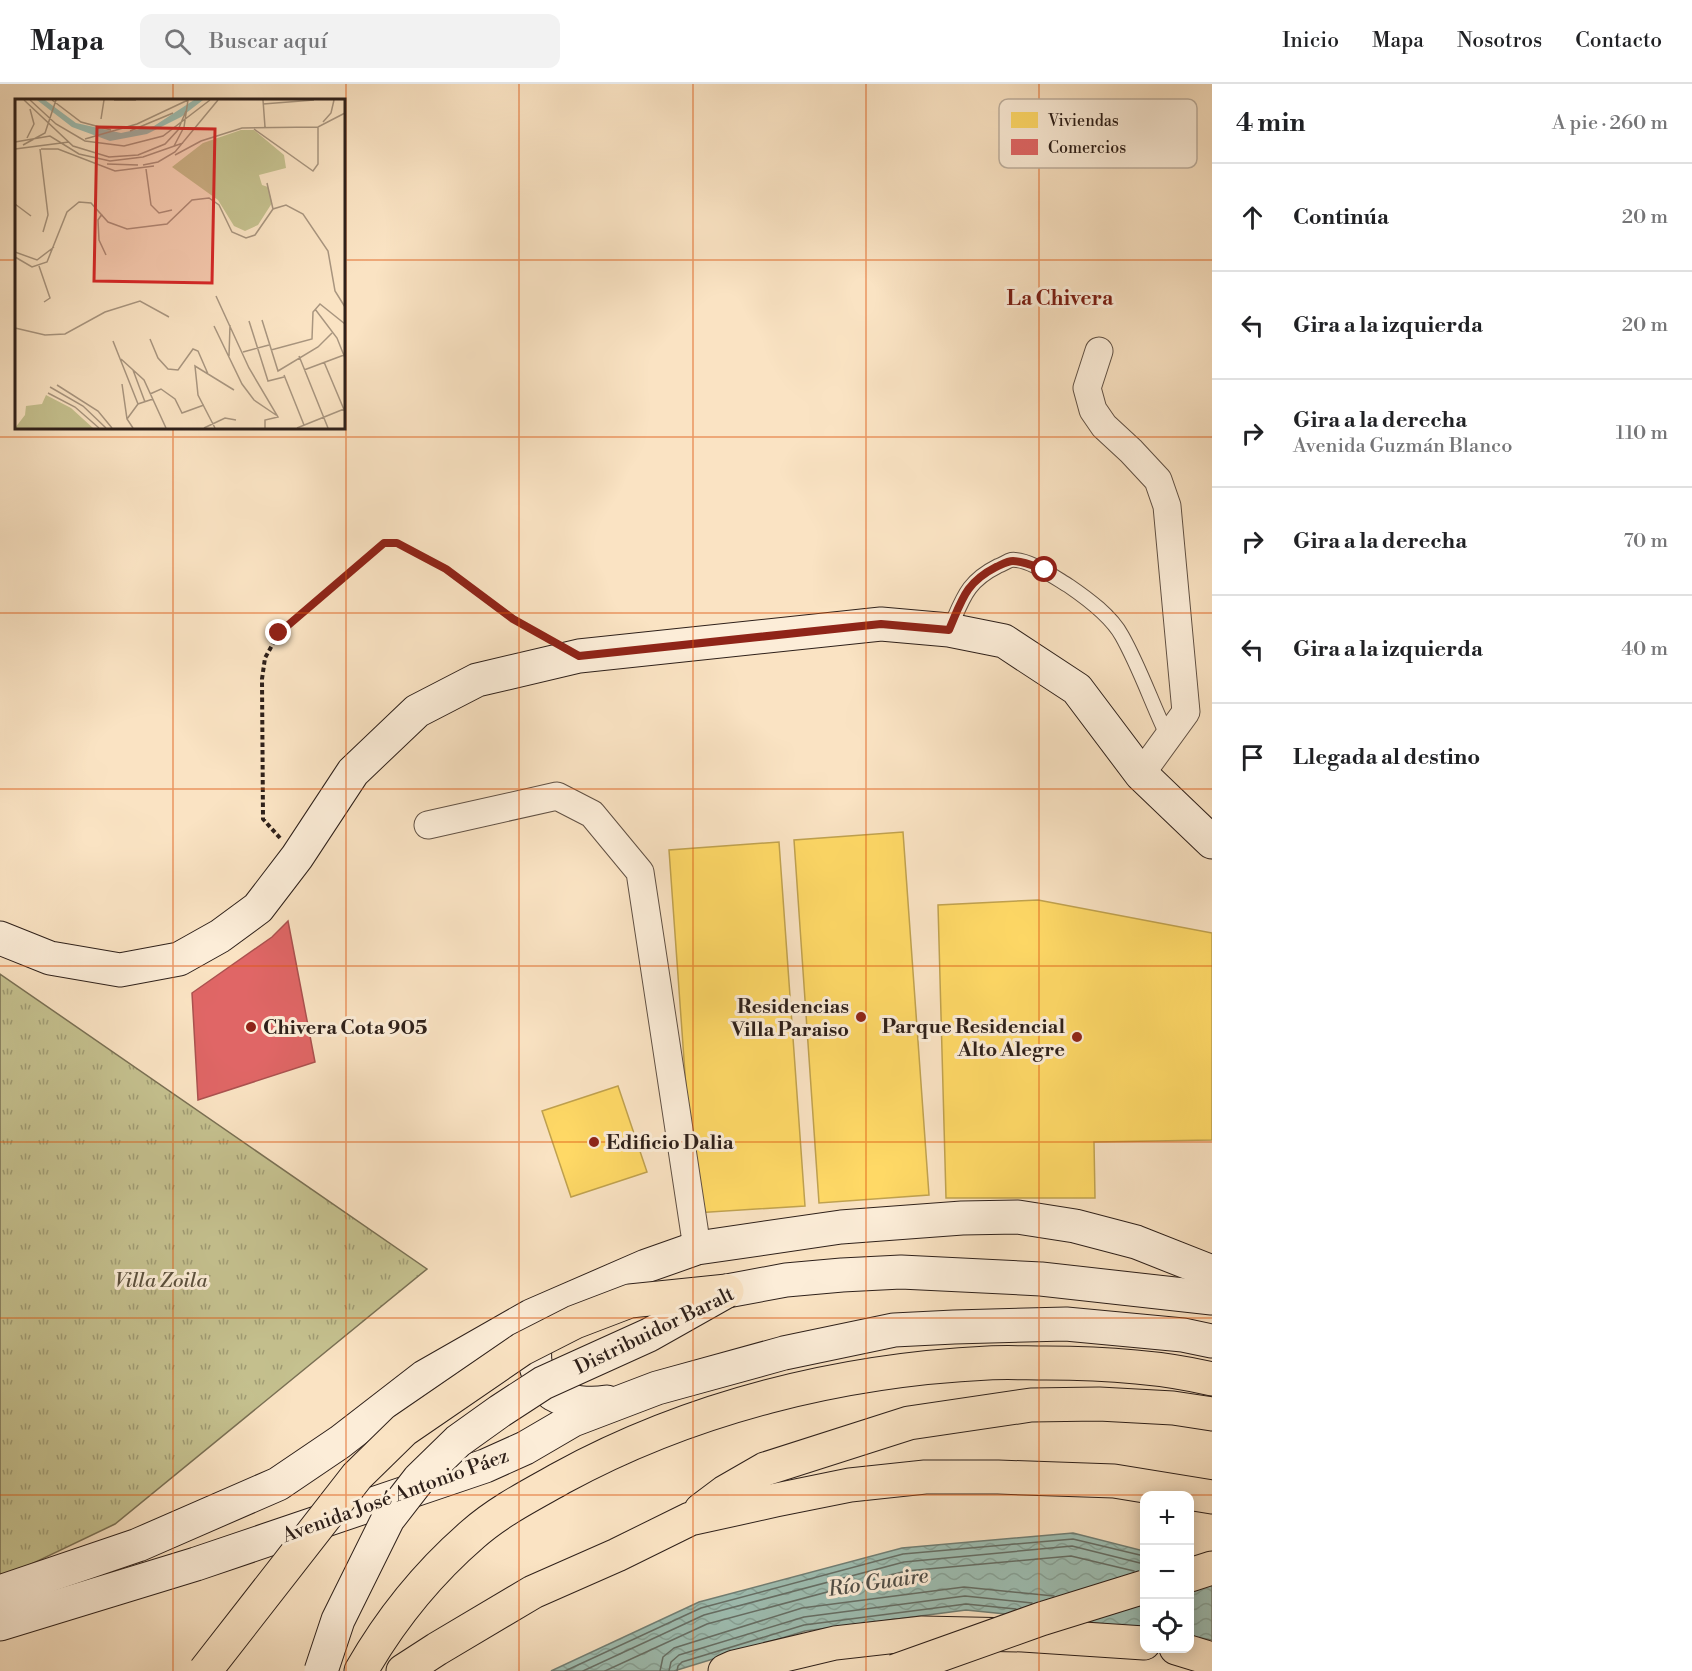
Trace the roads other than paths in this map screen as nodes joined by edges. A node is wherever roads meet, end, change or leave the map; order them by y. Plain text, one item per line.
1 (1099, 351) dead end
2 (949, 630) junction
3 (1168, 737) junction
4 (1142, 774) junction
5 (428, 825) dead end
6 (1212, 842) edge
7 (0, 938) edge
8 (697, 1248) junction
9 (1212, 1272) edge
10 (727, 1291) junction
11 (584, 1293) junction
12 (1212, 1298) edge
13 (1212, 1341) edge
14 (1212, 1379) edge
15 (635, 1396) junction
16 (1212, 1414) edge
17 (1212, 1497) edge
18 (690, 1519) junction
19 (1212, 1568) edge
20 (1194, 1574) edge
21 (1140, 1588) edge
22 (0, 1590) edge
23 (0, 1624) edge
24 (1140, 1643) edge
25 (1192, 1653) edge
26 (1212, 1659) edge
27 (205, 1671) edge
28 (321, 1671) edge
29 (361, 1671) edge
30 (404, 1671) edge
31 (725, 1671) edge
32 (895, 1671) edge

1 - 3 street
2 - 3 lane
2 - 4 main road
2 - 7 main road
3 - 4 street
4 - 6 main road
5 - 8 street
8 - 9 main road
8 - 11 main road
10 - 12 main road, Distribuidor Baralt
10 - 27 highway, bridge
10 - 28 main road, Distribuidor Baralt, bridge
11 - 15 main road
11 - 22 main road
13 - 15 main road, Avenida José Antonio Páez
14 - 29 highway
15 - 23 main road, Avenida José Antonio Páez
16 - 18 highway
17 - 18 highway
18 - 30 highway
19 - 20 highway
21 - 32 highway, bridge
24 - 31 highway
25 - 26 highway

